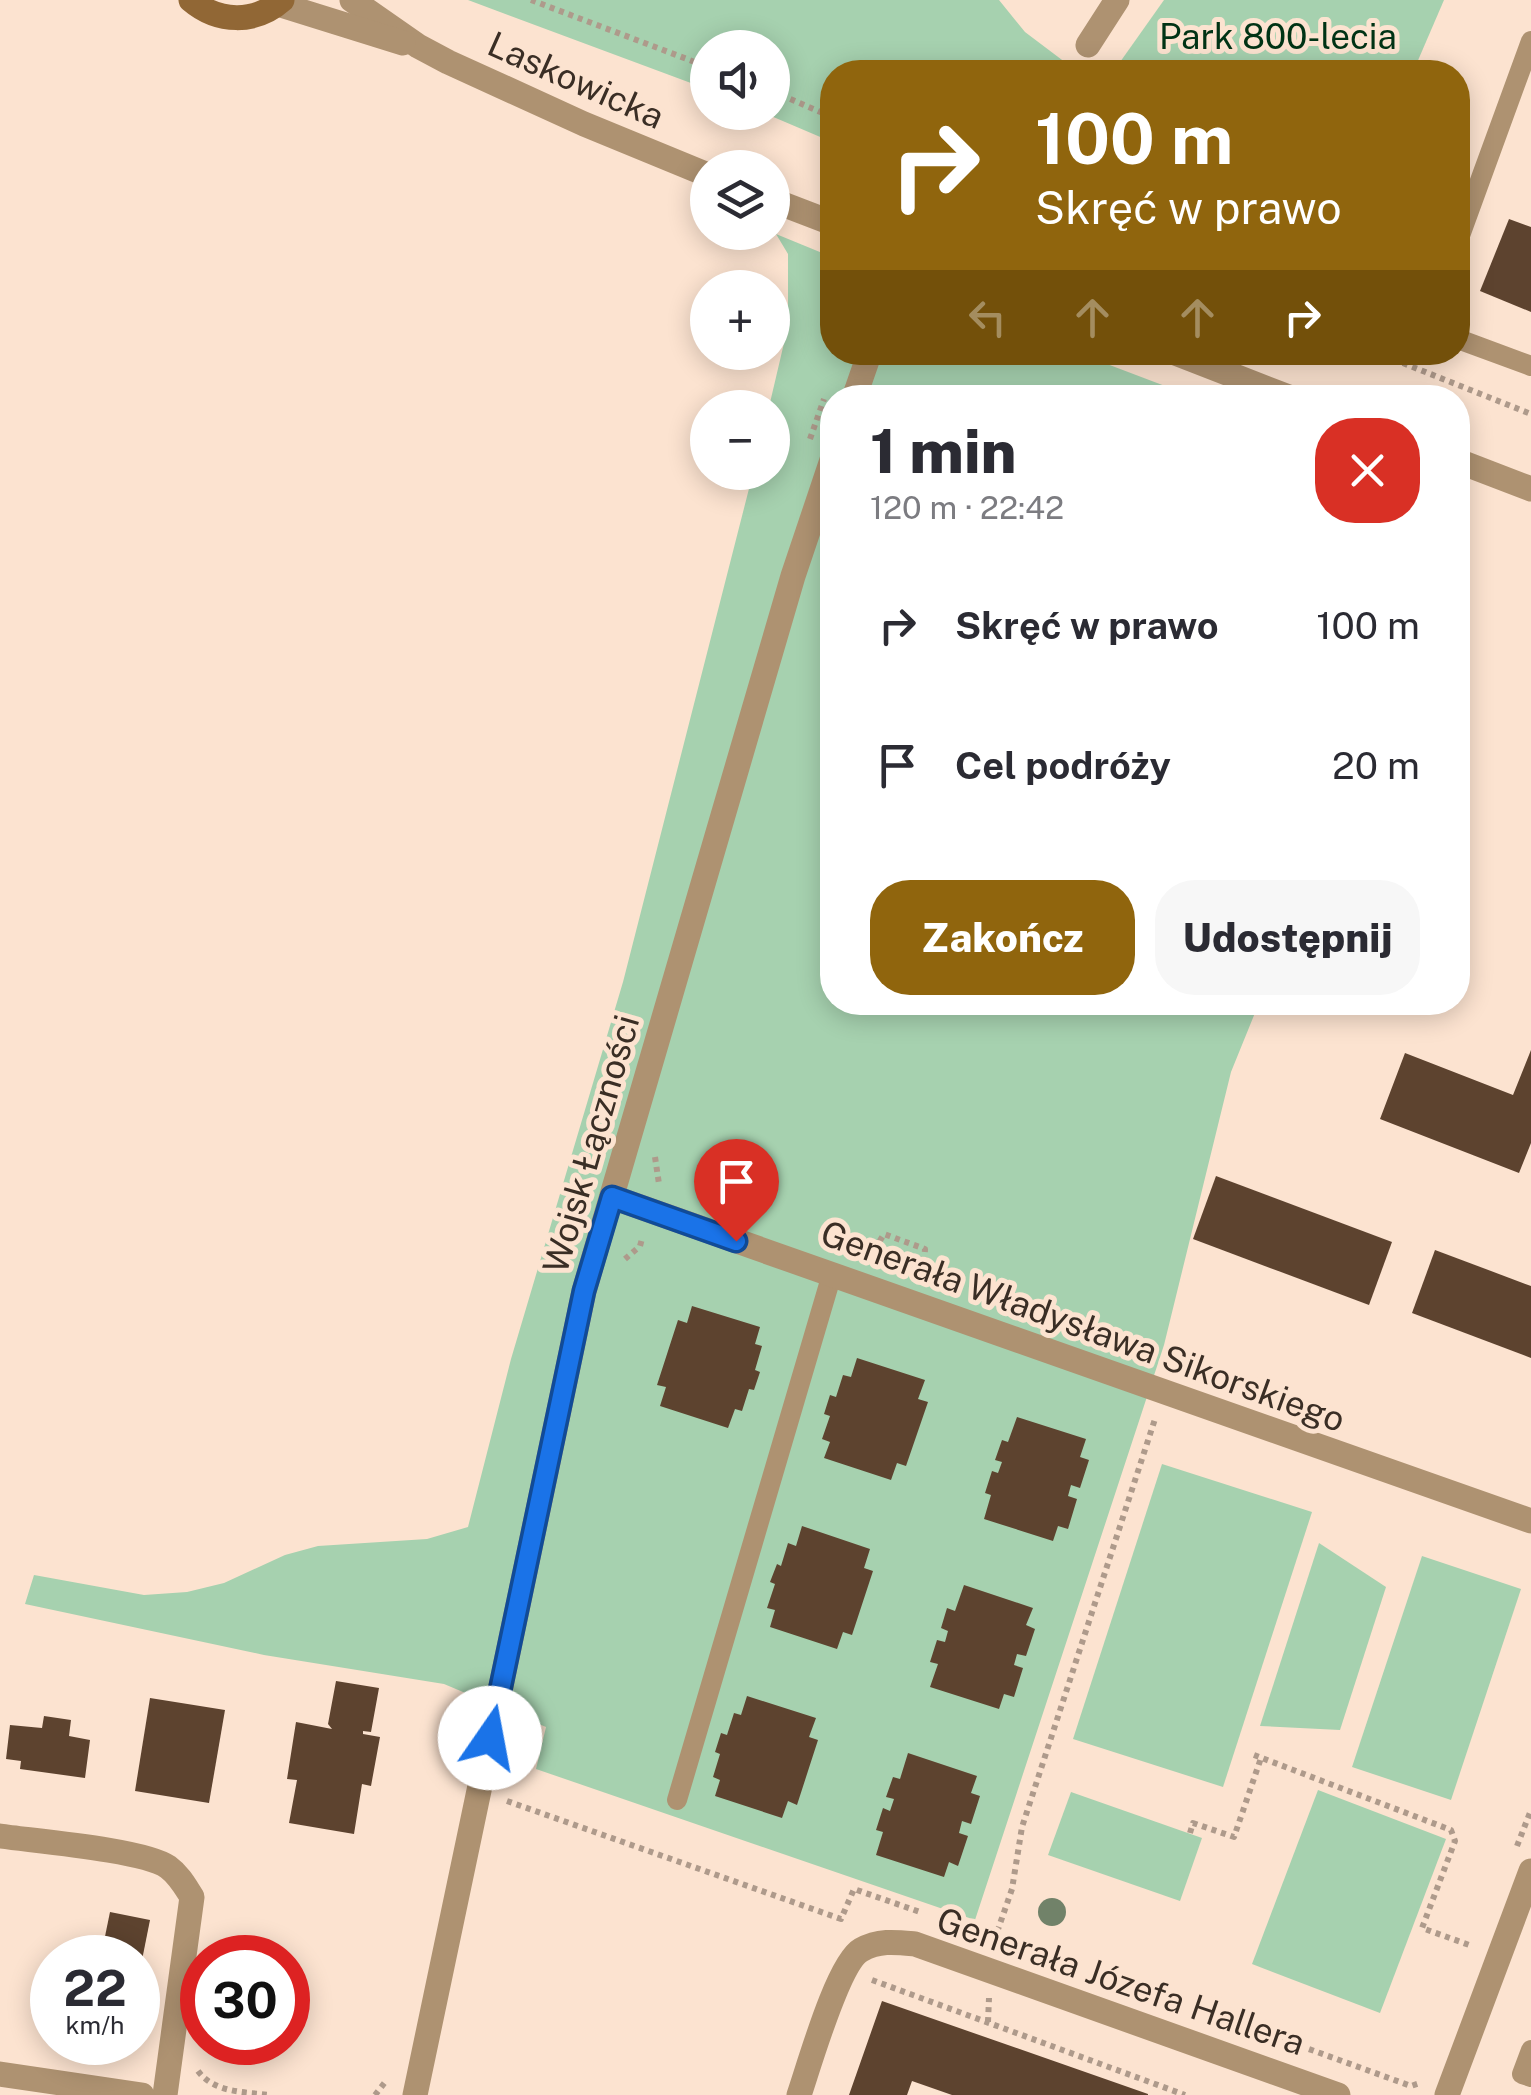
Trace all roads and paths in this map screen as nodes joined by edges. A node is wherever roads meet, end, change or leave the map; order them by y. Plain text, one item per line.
1 (191, 0) edge
2 (352, 0) edge
3 (531, 0) edge
4 (1117, 0) edge
5 (280, 2) edge
6 (1531, 41) edge
7 (1088, 45) dead end
8 (418, 46) junction
9 (690, 60) edge
10 (790, 99) edge
11 (820, 112) edge
12 (690, 167) edge
13 (790, 207) edge
14 (1470, 208) edge
15 (820, 218) edge
16 (1470, 343) edge
17 (1206, 365) edge
18 (1408, 365) edge
19 (1531, 366) edge
20 (1258, 385) edge
21 (1458, 385) edge
22 (1470, 390) edge
23 (1531, 414) edge
24 (1470, 465) edge
25 (1531, 488) edge
26 (820, 497) edge
27 (656, 1142) dead end
28 (612, 1197) junction
29 (651, 1211) junction
30 (621, 1265) dead end
31 (832, 1274) junction
32 (1157, 1412) dead end
33 (1531, 1521) edge
34 (510, 1785) dead end
35 (677, 1800) dead end
36 (506, 1801) junction
37 (1531, 1810) edge
38 (502, 1820) dead end
39 (1190, 1834) dead end
40 (0, 1836) edge
41 (1521, 1866) edge
42 (924, 1914) dead end
43 (977, 1932) dead end
44 (994, 1938) junction
45 (1012, 1945) dead end
46 (1479, 1948) dead end
47 (862, 1985) dead end
48 (1212, 2014) dead end
49 (1531, 2050) edge
50 (195, 2065) dead end
51 (0, 2074) edge
52 (1531, 2077) edge
53 (1424, 2079) dead end
54 (142, 2095) edge
55 (165, 2095) edge
56 (270, 2095) edge
57 (415, 2095) edge
58 (799, 2095) edge
59 (1185, 2095) edge
60 (1338, 2095) edge
61 (1447, 2095) edge

1 - 5 main road
2 - 8 street, Laskowicka
3 - 9 path
4 - 7 street
5 - 8 street, Laskowicka
6 - 14 lane
8 - 12 street, Laskowicka
10 - 11 path
13 - 15 street
16 - 19 lane
17 - 20 street
18 - 21 path
22 - 23 path
24 - 25 street
26 - 28 street, Wojsk Łączności
27 - 29 path
28 - 29 street, Generała Władysława Sikorskiego
28 - 57 street, Wojsk Łączności
29 - 30 path
29 - 31 street, Generała Władysława Sikorskiego
31 - 33 street, Generała Władysława Sikorskiego
31 - 35 lane
32 - 44 path
34 - 36 path
36 - 38 path
36 - 42 path
37 - 41 path
39 - 46 path
40 - 55 street
41 - 61 street
43 - 44 path
44 - 45 path
47 - 59 path
48 - 53 path
49 - 52 lane
50 - 56 path
51 - 54 street
58 - 60 street, Generała Józefa Hallera

